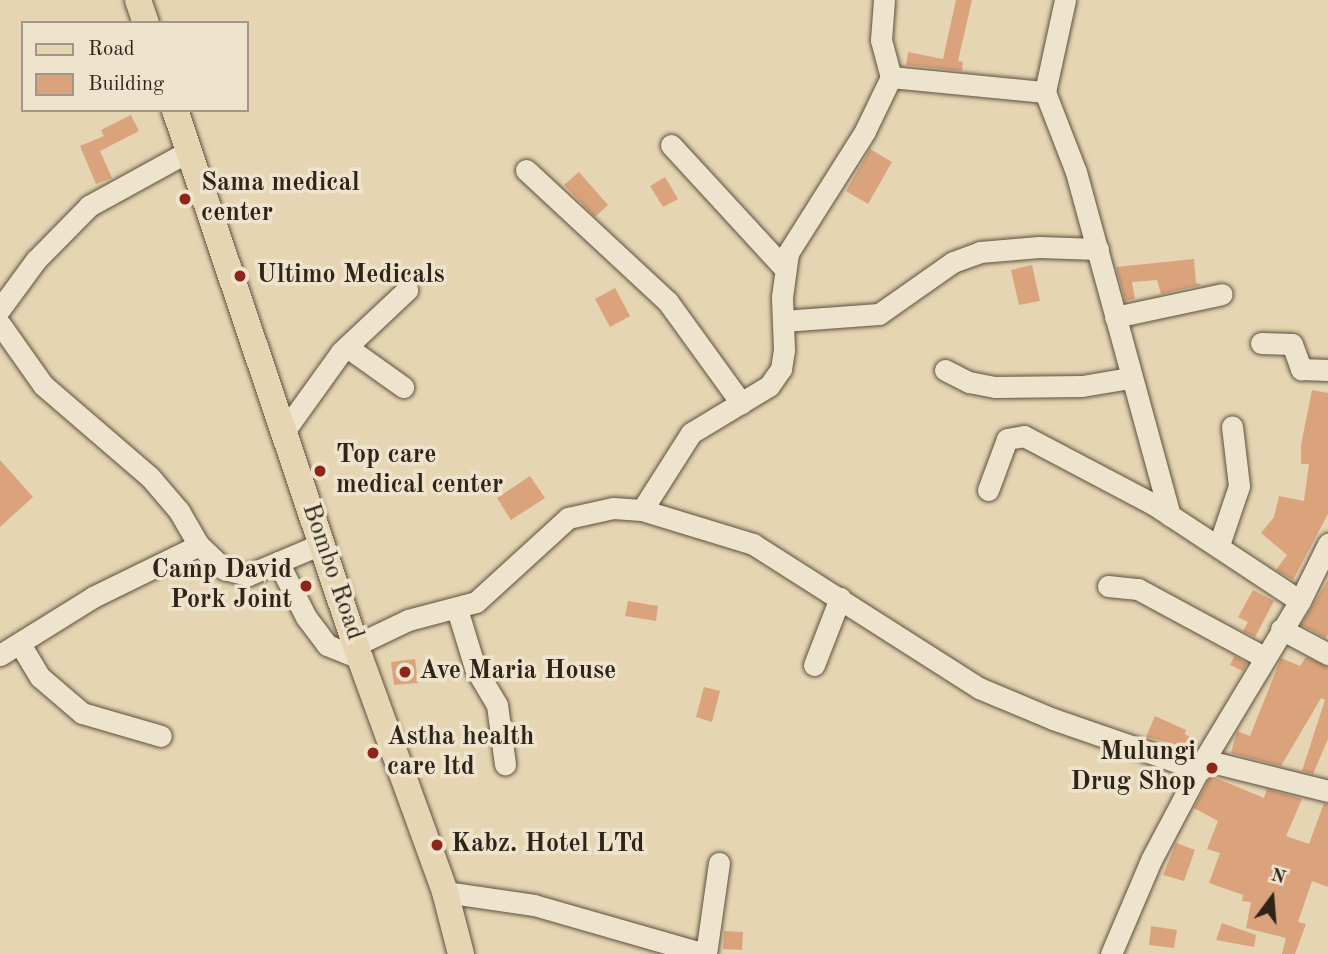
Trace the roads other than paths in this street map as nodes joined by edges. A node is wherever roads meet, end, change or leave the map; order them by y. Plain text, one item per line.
1 (138, 0) edge
2 (884, 0) edge
3 (1065, 0) edge
4 (145, 21) edge
5 (891, 77) junction
6 (1045, 92) junction
7 (176, 112) edge
8 (671, 145) dead end
9 (189, 151) junction
10 (526, 170) dead end
11 (1098, 249) junction
12 (784, 268) junction
13 (407, 290) dead end
14 (1222, 294) dead end
15 (0, 309) edge
16 (1115, 317) junction
17 (783, 320) junction
18 (0, 324) edge
19 (1261, 343) dead end
20 (347, 346) junction
21 (945, 370) dead end
22 (1328, 370) edge
23 (1130, 378) junction
24 (403, 387) dead end
25 (741, 403) junction
26 (1233, 426) dead end
27 (285, 430) junction
28 (988, 490) dead end
29 (642, 510) junction
30 (1170, 514) junction
31 (321, 544) junction
32 (1328, 544) edge
33 (199, 545) junction
34 (1219, 545) junction
35 (278, 562) junction
36 (1319, 582) edge
37 (1108, 586) dead end
38 (839, 598) junction
39 (1300, 601) junction
40 (457, 609) junction
41 (1281, 629) junction
42 (20, 644) junction
43 (359, 650) junction
44 (1328, 654) edge
45 (0, 655) edge
46 (1264, 657) junction
47 (814, 665) dead end
48 (161, 736) dead end
49 (505, 764) dead end
50 (1202, 765) junction
51 (1328, 791) edge
52 (719, 863) dead end
53 (445, 892) junction
54 (461, 954) edge
55 (705, 954) edge
56 (1111, 954) edge

1 - 4 main road
2 - 5 street
3 - 6 street
5 - 6 street
5 - 12 street
6 - 11 street
7 - 9 main road, Bombo Road
8 - 12 street
9 - 15 street
9 - 27 main road, Bombo Road
10 - 25 street
11 - 16 street
11 - 17 street
12 - 17 street
13 - 20 street
14 - 16 street
16 - 23 street
17 - 25 street
18 - 33 street
19 - 22 street
20 - 24 street
20 - 27 street
21 - 23 street
23 - 30 street
25 - 29 street
26 - 34 street
27 - 31 main road, Bombo Road
28 - 30 street
29 - 38 street
29 - 40 street
30 - 34 street
31 - 35 street
31 - 43 main road, Bombo Road
32 - 36 street
33 - 35 street
33 - 42 street
34 - 39 street
35 - 43 street
36 - 39 street
37 - 46 street
38 - 47 street
38 - 50 street
39 - 41 street
40 - 43 street
40 - 49 street
41 - 44 street
41 - 46 street
42 - 45 street
42 - 48 street
43 - 53 main road, Bombo Road
46 - 50 street
50 - 51 street
50 - 56 street
52 - 55 street
53 - 54 main road, Bombo Road
53 - 55 street

